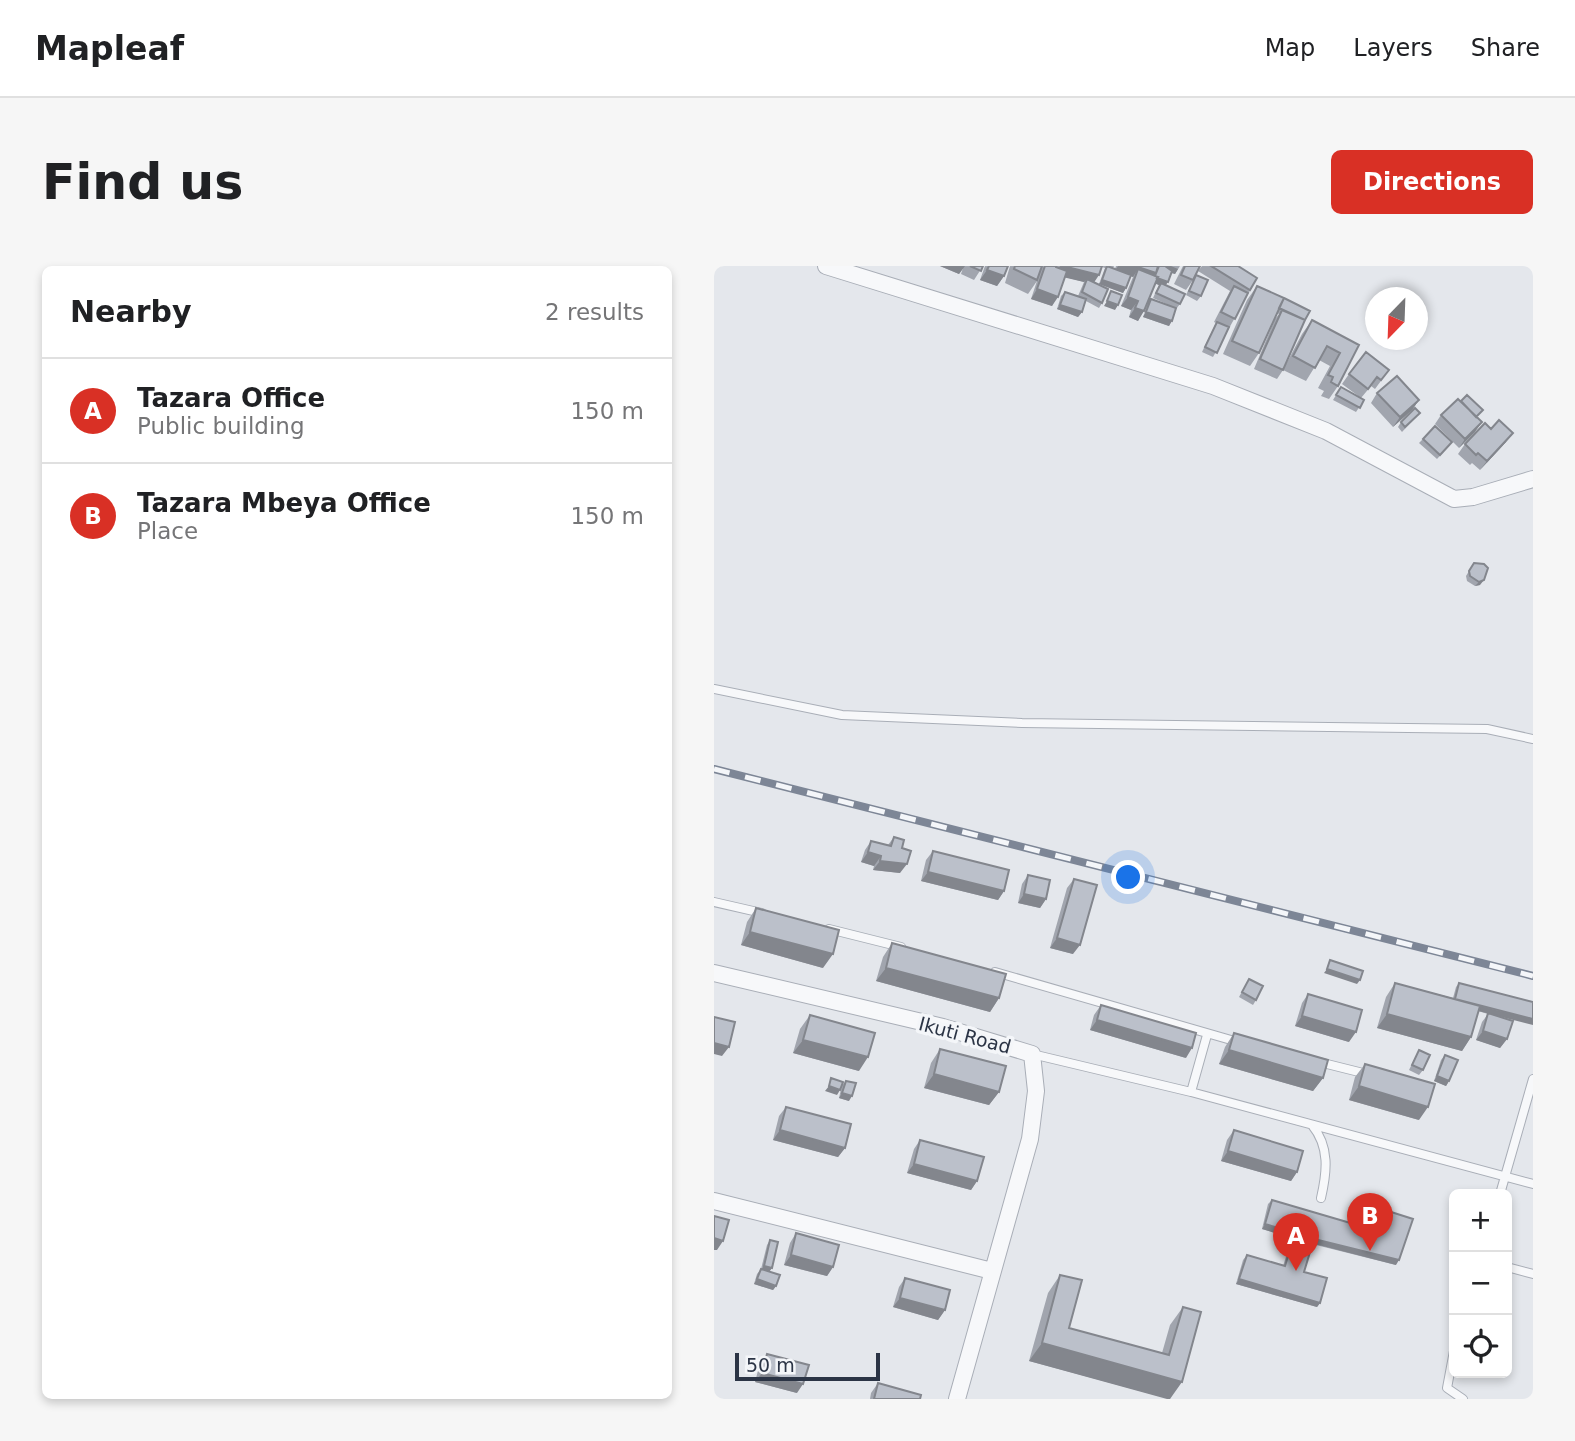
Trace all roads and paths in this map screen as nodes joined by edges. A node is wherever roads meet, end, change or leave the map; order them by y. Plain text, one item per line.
1 (826, 266) edge
2 (1533, 479) edge
3 (714, 689) edge
4 (1533, 739) edge
5 (714, 902) edge
6 (776, 917) edge
7 (813, 925) edge
8 (914, 950) edge
9 (989, 970) edge
10 (714, 972) edge
11 (1207, 1035) junction
12 (1247, 1045) edge
13 (1032, 1054) junction
14 (1314, 1061) edge
15 (1381, 1077) edge
16 (1533, 1079) edge
17 (1191, 1092) junction
18 (1312, 1125) junction
19 (1505, 1176) junction
20 (1533, 1184) edge
21 (1501, 1189) edge
22 (1321, 1198) dead end
23 (714, 1201) edge
24 (1512, 1269) edge
25 (992, 1271) junction
26 (1533, 1274) edge
27 (1449, 1377) edge
28 (957, 1399) edge
29 (1463, 1399) edge

1 - 2 street
3 - 4 lane
5 - 6 lane
7 - 8 lane
9 - 11 lane
10 - 13 street, Ikuti Road
11 - 12 lane
11 - 17 lane
13 - 17 lane
13 - 25 street, Ikuti Road
14 - 15 lane
16 - 19 lane
17 - 18 lane
18 - 19 lane
18 - 22 lane
19 - 20 lane
19 - 21 lane
23 - 25 street
24 - 26 lane
25 - 28 street, Ikuti Road
27 - 29 lane

